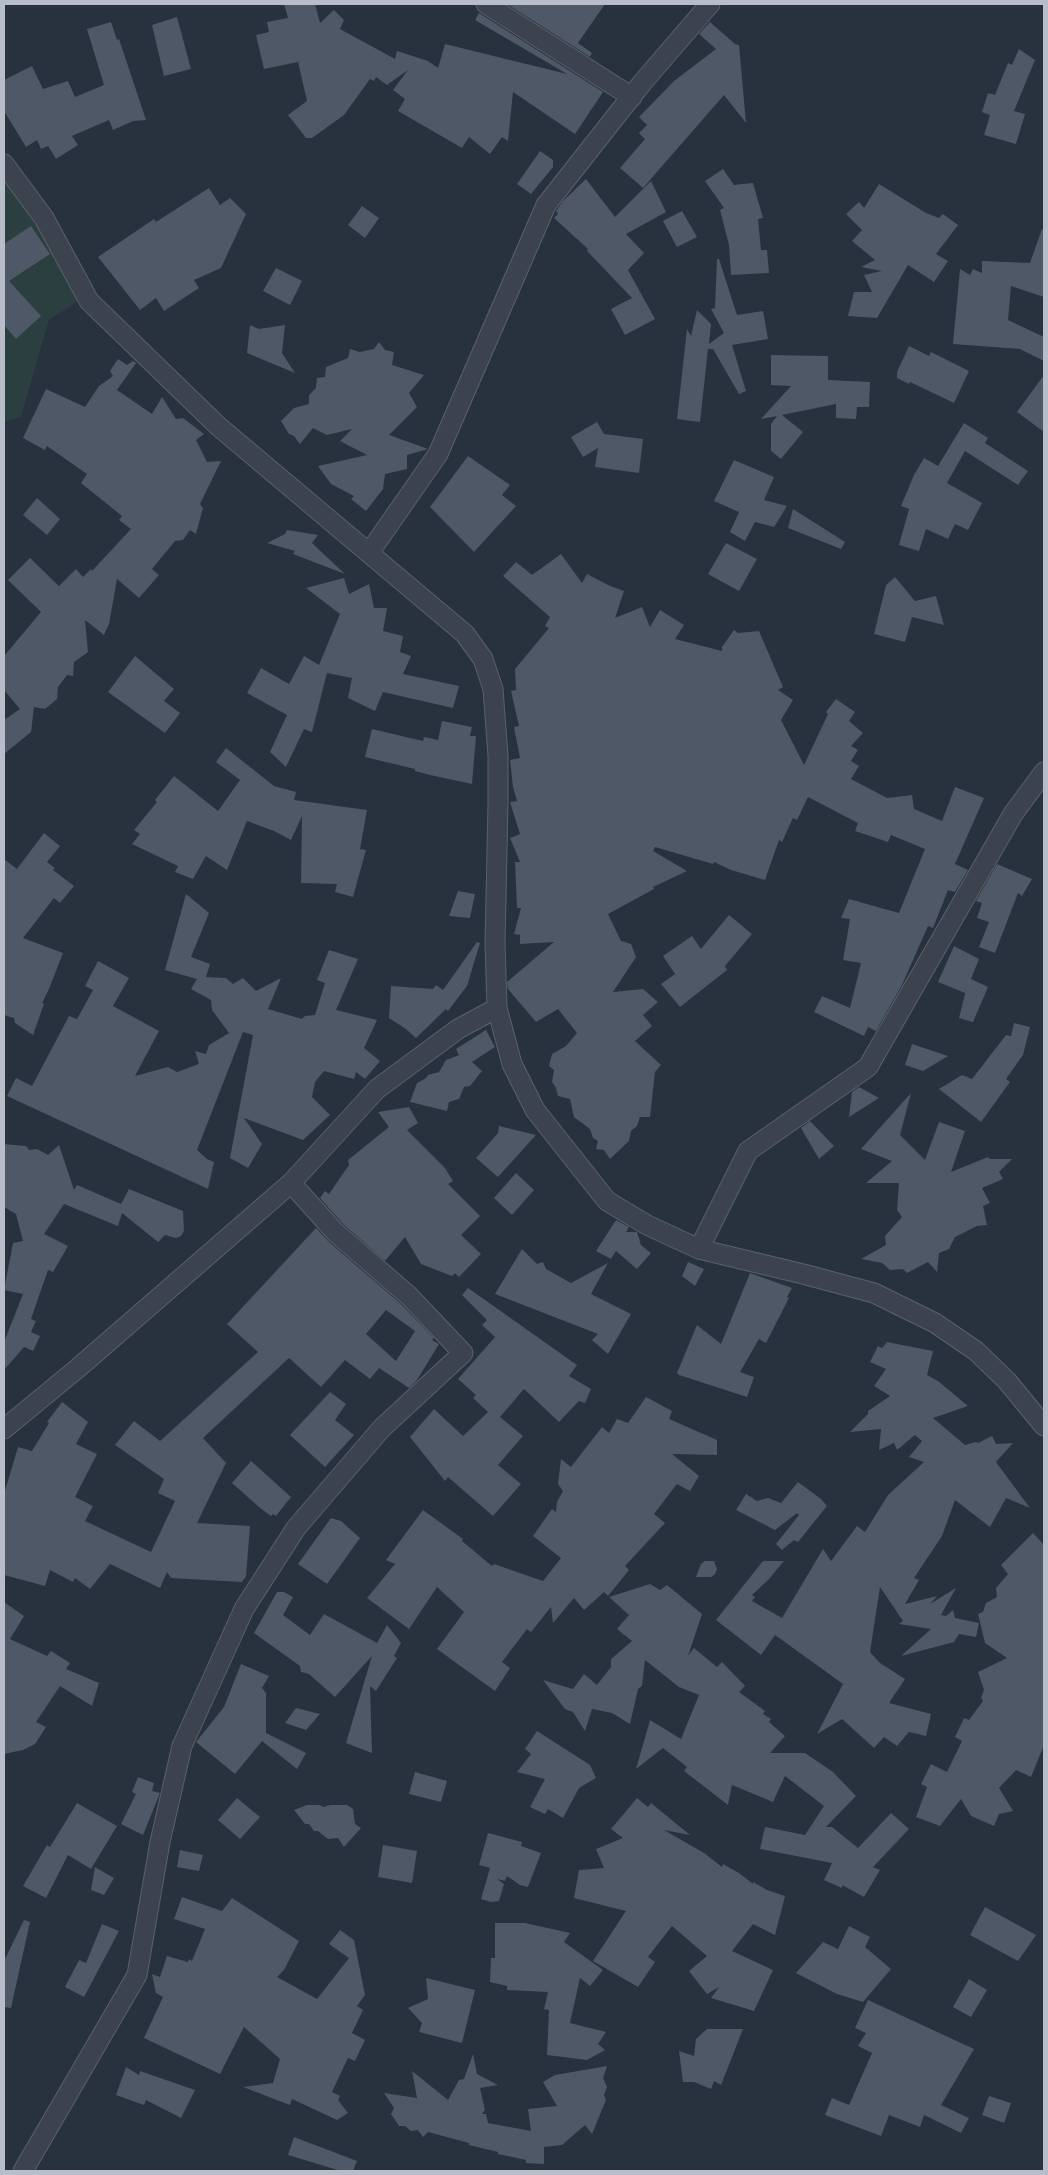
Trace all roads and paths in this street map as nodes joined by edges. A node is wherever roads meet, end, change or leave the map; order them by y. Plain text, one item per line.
1 (486, 4) edge
2 (710, 4) edge
3 (632, 97) junction
4 (4, 164) edge
5 (369, 553) junction
6 (1044, 772) edge
7 (496, 1008) junction
8 (291, 1183) junction
9 (699, 1249) junction
10 (1044, 1426) edge
11 (4, 1430) edge
12 (23, 2171) edge

1 - 3 street
2 - 3 street
3 - 5 street
4 - 5 street
5 - 7 street
6 - 9 street
7 - 8 street
7 - 9 street
8 - 11 street
8 - 12 street
9 - 10 street

